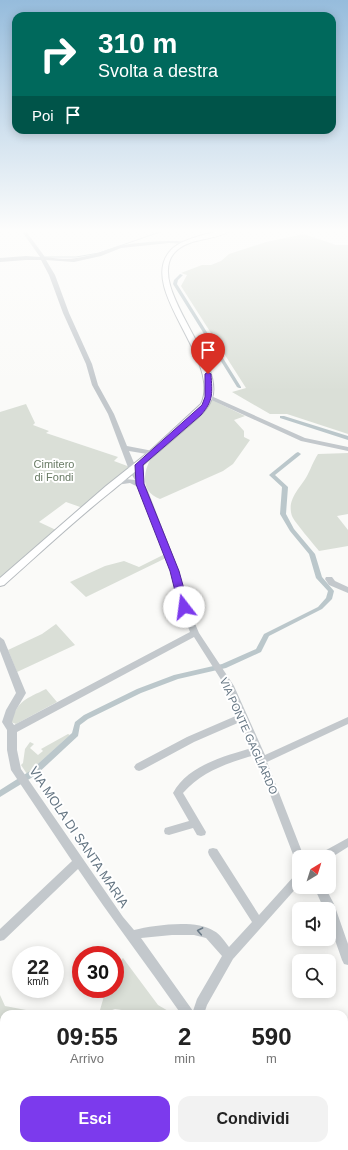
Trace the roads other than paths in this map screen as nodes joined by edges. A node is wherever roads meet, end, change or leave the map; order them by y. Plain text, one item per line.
1 (54, 284) edge
2 (167, 284) edge
3 (209, 397) junction
4 (126, 448) junction
5 (348, 449) edge
6 (153, 453) junction
7 (136, 467) junction
8 (116, 484) junction
9 (140, 484) junction
10 (329, 579) dead end
11 (0, 582) edge
12 (348, 590) edge
13 (195, 633) junction
14 (0, 640) edge
15 (243, 717) junction
16 (348, 720) edge
17 (6, 726) edge
18 (258, 750) junction
19 (262, 760) junction
20 (139, 766) dead end
21 (169, 831) dead end
22 (348, 842) edge
23 (296, 850) edge
24 (335, 850) edge
25 (213, 852) dead end
26 (79, 861) junction
27 (292, 886) edge
28 (323, 894) edge
29 (258, 923) junction
30 (132, 935) junction
31 (0, 936) edge
32 (229, 955) junction
33 (348, 960) edge
34 (185, 1010) edge
35 (199, 1010) edge

1 - 4 street, VIA PONTE GAGLIARDO
2 - 3 main road
3 - 5 street
3 - 6 main road
4 - 6 street
4 - 7 street, VIA PONTE GAGLIARDO
6 - 7 main road
7 - 8 main road
7 - 9 street, VIA PONTE GAGLIARDO
8 - 9 street
8 - 11 main road
9 - 13 street, VIA PONTE GAGLIARDO
10 - 12 street
13 - 15 street, VIA PONTE GAGLIARDO
13 - 17 street
14 - 17 street, VIA MOLA DI SANTA MARIA
15 - 18 street, VIA PONTE GAGLIARDO
15 - 20 street
16 - 19 street
17 - 26 street, VIA MOLA DI SANTA MARIA
18 - 19 street, VIA PONTE GAGLIARDO
18 - 21 street
19 - 23 street, VIA PONTE GAGLIARDO
22 - 24 street
25 - 29 street
26 - 30 street, VIA MOLA DI SANTA MARIA
26 - 31 street
27 - 29 street
28 - 33 street
29 - 32 street
32 -> 30 street
30 - 34 street, VIA MOLA DI SANTA MARIA
32 - 35 street

